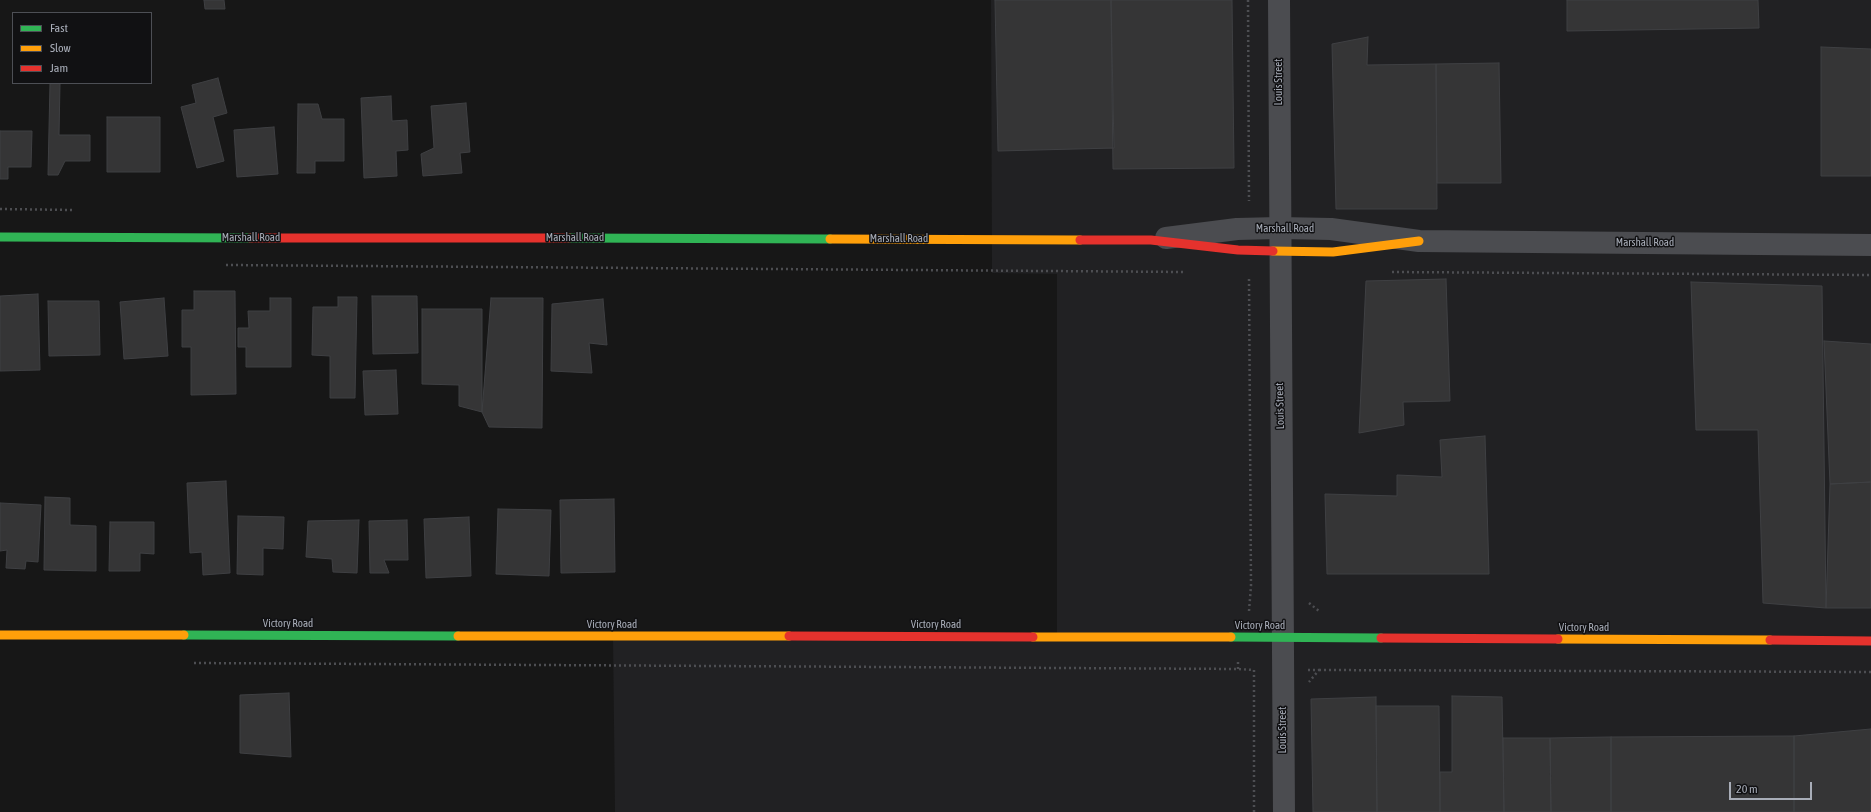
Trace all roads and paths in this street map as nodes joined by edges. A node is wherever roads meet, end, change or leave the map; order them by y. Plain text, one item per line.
1 (1248, 0) edge
2 (1279, 0) edge
3 (1249, 201) dead end
4 (1279, 228) junction
5 (0, 237) edge
6 (1151, 240) junction
7 (1419, 241) junction
8 (1871, 245) edge
9 (1280, 251) junction
10 (223, 265) dead end
11 (1188, 272) dead end
12 (1389, 272) dead end
13 (1871, 275) edge
14 (1279, 278) junction
15 (1305, 599) dead end
16 (1244, 612) dead end
17 (1321, 612) dead end
18 (0, 635) edge
19 (1282, 638) junction
20 (1871, 641) edge
21 (192, 663) dead end
22 (1254, 670) dead end
23 (1319, 670) dead end
24 (1871, 672) edge
25 (1284, 812) edge

1 - 3 path
2 - 4 street, Louis Street
4 - 6 street, Marshall Road
4 - 7 street, Marshall Road
4 - 9 street, Louis Street
5 - 6 street, Marshall Road
6 - 9 street, Marshall Road
7 - 8 street, Marshall Road
7 - 9 street, Marshall Road
9 - 14 street, Louis Street
10 - 11 path
12 - 13 path
14 - 16 path
14 - 19 street, Louis Street
15 - 17 path
18 - 19 street, Victory Road
19 - 20 street, Victory Road
19 - 25 street, Louis Street
21 - 22 path
23 - 24 path

